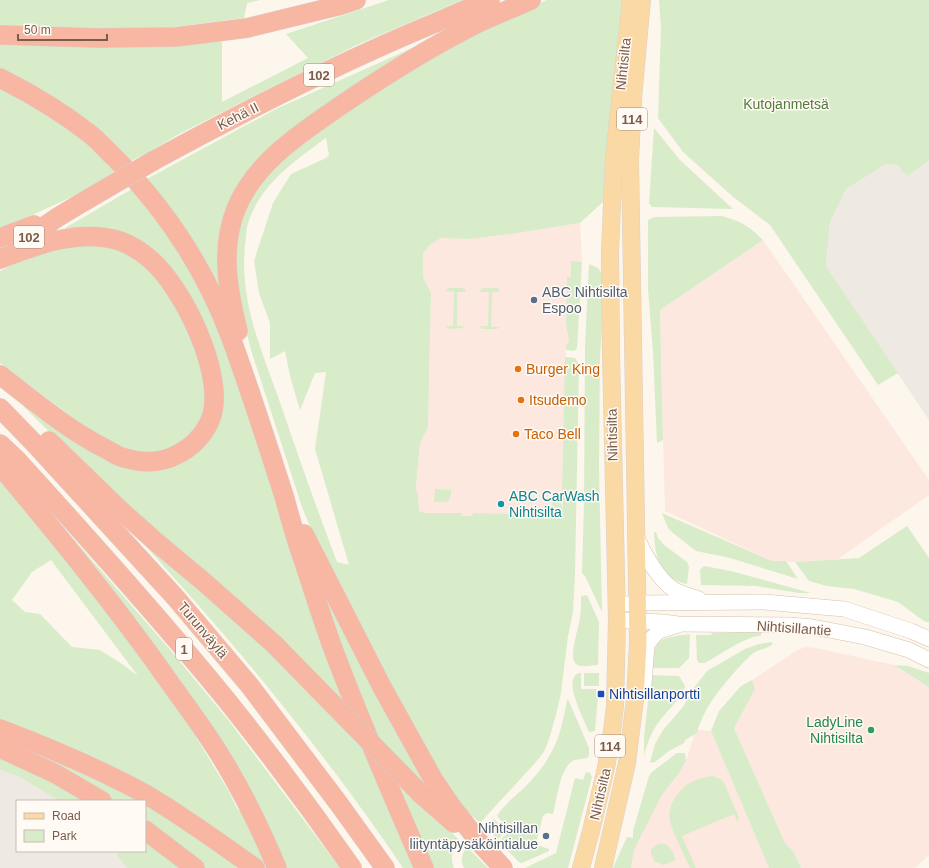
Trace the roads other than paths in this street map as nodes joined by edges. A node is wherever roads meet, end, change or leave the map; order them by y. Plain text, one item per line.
1 (356, 0) edge
2 (490, 0) edge
3 (531, 0) edge
4 (630, 0) edge
5 (642, 0) edge
6 (0, 35) edge
7 (0, 78) edge
8 (58, 217) junction
9 (0, 238) edge
10 (0, 258) edge
11 (242, 368) junction
12 (0, 374) edge
13 (0, 401) edge
14 (0, 408) edge
15 (0, 444) edge
16 (0, 466) edge
17 (284, 496) junction
18 (637, 538) junction
19 (706, 602) junction
20 (637, 604) junction
21 (616, 613) junction
22 (637, 621) junction
23 (678, 624) junction
24 (929, 639) edge
25 (929, 660) edge
26 (635, 699) junction
27 (0, 729) edge
28 (0, 748) edge
29 (100, 800) edge
30 (146, 831) edge
31 (480, 843) junction
32 (195, 868) edge
33 (255, 868) edge
34 (277, 868) edge
35 (352, 868) edge
36 (385, 868) edge
37 (424, 868) edge
38 (503, 868) edge
39 (581, 868) edge
40 (603, 868) edge

1 - 6 highway
2 - 8 highway, Kehä II / 102, bridge
3 - 11 highway
4 - 21 main road, Nihtisilta / 114
5 - 18 main road, Nihtisilta / 114
7 - 11 highway
8 - 9 highway
8 - 10 highway, Kehä II / 102
10 - 12 highway
11 - 17 highway
13 - 31 highway, bridge
14 - 36 highway, Turunväylä / 1
15 - 35 highway, Turunväylä / 1
16 - 34 highway
17 - 31 highway
17 - 37 highway
18 - 19 street, Nihtisillantie
18 - 20 main road, Nihtisilta / 114
19 - 20 street, Nihtisillantie
19 - 24 street, Nihtisillantie
20 - 21 street, Nihtisillantie
20 - 22 main road, Nihtisilta / 114
21 - 22 street, Nihtisillantie
21 - 39 main road, Nihtisilta / 114
22 - 23 street, Nihtisillantie
22 - 26 main road, Nihtisilta / 114
23 - 25 street, Nihtisillantie
23 - 26 street, Nihtisillantie
26 - 40 main road, Nihtisilta / 114
27 - 33 highway
28 - 29 highway
30 - 32 highway
31 - 38 highway

